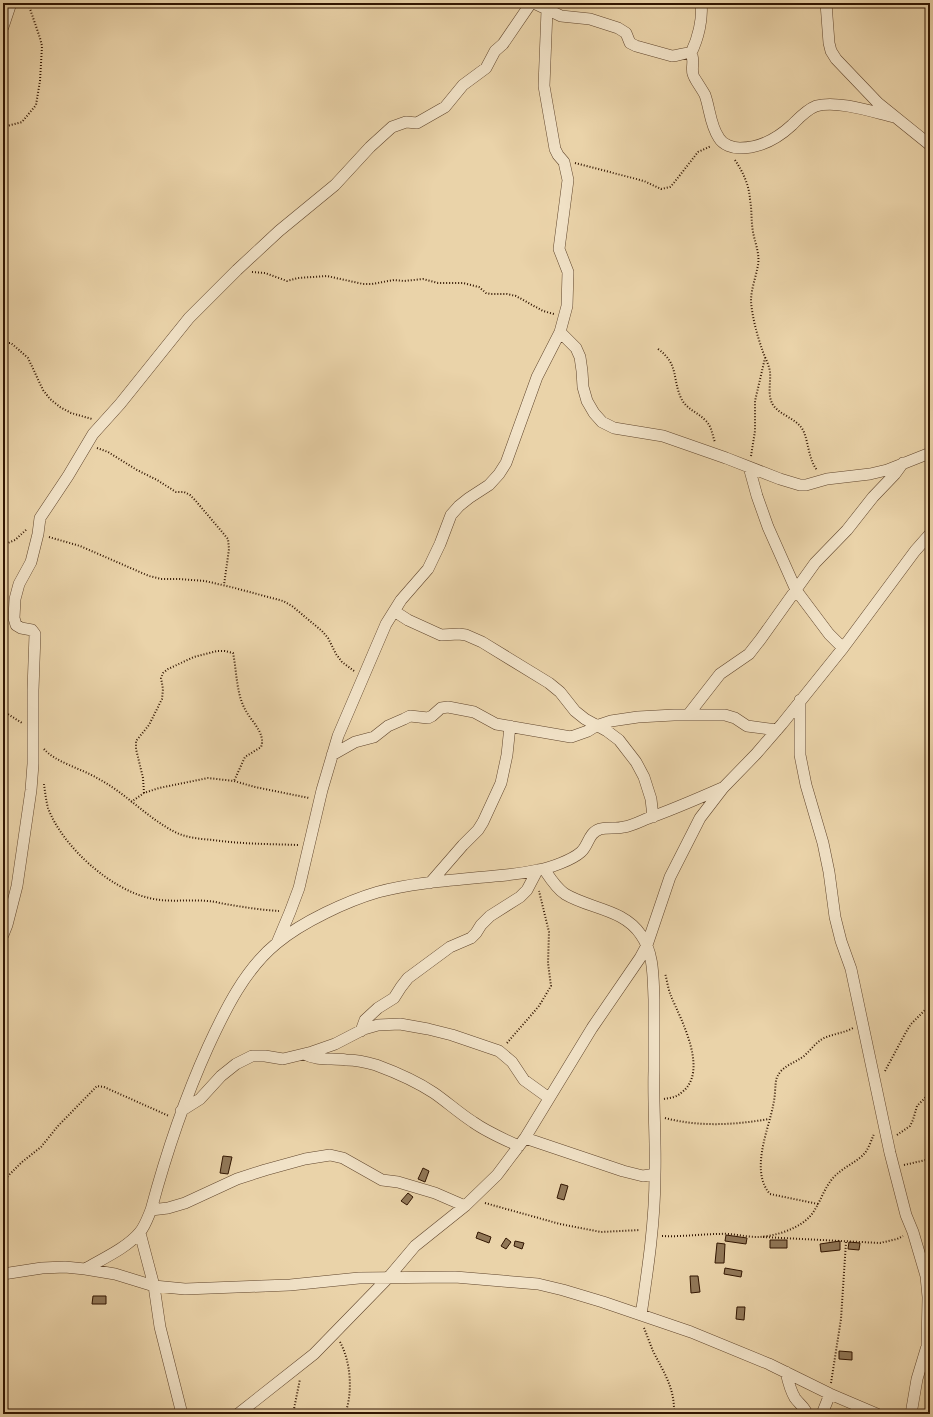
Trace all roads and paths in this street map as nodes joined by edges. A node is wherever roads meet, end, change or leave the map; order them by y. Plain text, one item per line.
1 (11, 3) edge
2 (28, 3) edge
3 (532, 3) edge
4 (702, 3) edge
5 (826, 3) edge
6 (547, 10) junction
7 (3, 27) edge
8 (691, 53) junction
9 (894, 117) junction
10 (3, 127) edge
11 (723, 143) junction
12 (930, 145) edge
13 (564, 162) junction
14 (237, 270) junction
15 (565, 317) junction
16 (560, 332) junction
17 (3, 343) edge
18 (658, 349) dead end
19 (765, 357) junction
20 (104, 422) junction
21 (86, 443) junction
22 (930, 453) edge
23 (726, 458) junction
24 (903, 463) junction
25 (749, 467) junction
26 (827, 479) junction
27 (40, 518) junction
28 (38, 534) junction
29 (930, 534) edge
30 (3, 545) edge
31 (224, 585) junction
32 (796, 590) junction
33 (394, 611) junction
34 (843, 648) junction
35 (362, 678) junction
36 (800, 700) junction
37 (3, 711) edge
38 (688, 715) junction
39 (510, 726) junction
40 (596, 726) junction
41 (777, 730) junction
42 (33, 731) junction
43 (332, 755) junction
44 (42, 780) dead end
45 (234, 781) junction
46 (723, 788) junction
47 (144, 793) junction
48 (320, 800) junction
49 (131, 802) junction
50 (653, 817) junction
51 (309, 845) junction
52 (538, 872) junction
53 (430, 883) junction
54 (290, 912) junction
55 (3, 935) edge
56 (277, 943) junction
57 (648, 950) junction
58 (930, 1001) edge
59 (862, 1023) junction
60 (361, 1031) junction
61 (499, 1051) junction
62 (304, 1054) junction
63 (875, 1085) junction
64 (930, 1093) edge
65 (549, 1098) junction
66 (654, 1102) junction
67 (654, 1114) junction
68 (180, 1116) junction
69 (769, 1119) junction
70 (883, 1122) junction
71 (522, 1142) junction
72 (888, 1143) junction
73 (930, 1159) edge
74 (894, 1167) junction
75 (655, 1174) junction
76 (3, 1181) edge
77 (469, 1202) junction
78 (818, 1204) junction
79 (151, 1210) junction
80 (651, 1232) junction
81 (913, 1232) junction
82 (140, 1233) junction
83 (758, 1237) junction
84 (846, 1242) junction
85 (85, 1269) junction
86 (3, 1274) edge
87 (388, 1278) junction
88 (154, 1286) junction
89 (641, 1315) junction
90 (336, 1334) junction
91 (301, 1365) junction
92 (786, 1372) junction
93 (830, 1394) junction
94 (182, 1414) edge
95 (238, 1414) edge
96 (293, 1414) edge
97 (346, 1414) edge
98 (674, 1414) edge
99 (807, 1414) edge
100 (822, 1414) edge
101 (877, 1414) edge
102 (911, 1414) edge

1 - 7 street
2 - 10 path
3 - 6 street
3 - 14 street
4 - 8 street
5 - 9 street
6 - 8 street
6 - 13 street
8 - 11 street
9 - 11 street
9 - 12 street
11 - 13 path
11 - 19 path
13 - 15 street
14 - 15 path
14 - 20 street
15 - 16 street
16 - 23 street
16 - 33 street
17 - 20 path
18 - 23 path
19 - 25 path
19 - 26 path
20 - 21 street
21 - 27 street
21 - 31 path
22 - 24 street
23 - 25 street
24 - 26 street
24 - 32 street
25 - 26 street
25 - 32 street
27 - 28 street
27 - 30 path
28 - 31 path
28 - 42 street
29 - 34 street
31 - 35 path
32 - 34 street
32 - 38 street
33 - 35 street
33 - 40 street
34 - 36 street
35 - 43 street
36 - 41 street
36 - 59 street
37 - 42 path
38 - 40 street
38 - 41 street
39 - 40 street
39 - 43 street
39 - 53 street
40 - 50 street
41 - 46 street
42 - 49 path
42 - 55 street
43 - 48 street
44 - 54 path
45 - 47 path
45 - 47 path
45 - 48 path
46 - 50 street
46 - 57 street
47 - 49 path
48 - 51 street
49 - 51 path
50 - 52 street
51 - 54 street
52 - 53 street
52 - 57 street
52 - 60 street
52 - 61 path
53 - 56 street
54 - 56 street
56 - 68 street
57 - 65 street
57 - 66 street
57 - 66 path
58 - 63 path
59 - 63 street
59 - 69 path
60 - 61 street
60 - 62 street
61 - 65 street
62 - 68 street
62 - 71 street
63 - 70 street
64 - 72 path
65 - 71 street
66 - 67 street
67 - 69 path
67 - 75 street
68 - 76 path
68 - 79 street
69 - 78 path
70 - 72 street
70 - 78 path
71 - 75 street
71 - 77 street
72 - 74 street
73 - 74 path
74 - 81 street
75 - 80 street
77 - 79 street
77 - 80 path
77 - 87 street
78 - 83 path
79 - 82 street
80 - 83 path
80 - 89 street
81 - 84 path
81 - 102 street
82 - 85 street
82 - 88 street
83 - 84 path
84 - 93 path
85 - 86 street
85 - 88 street
87 - 88 street
87 - 89 street
87 - 90 street
88 - 94 street
89 - 92 street
89 - 98 path
90 - 91 street
90 - 97 path
91 - 95 street
91 - 96 path
92 - 93 street
92 - 99 street
93 - 100 street
93 - 101 street

